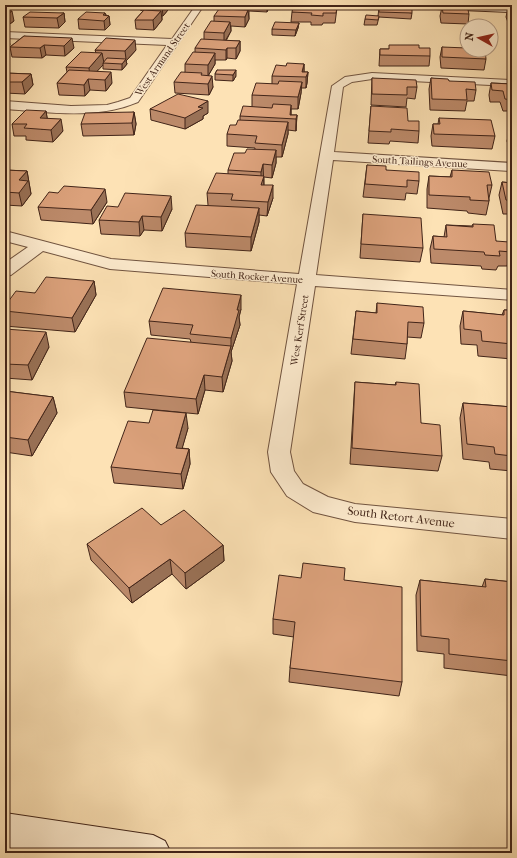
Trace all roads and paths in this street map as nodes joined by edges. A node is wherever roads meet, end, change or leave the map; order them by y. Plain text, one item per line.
1 (200, 5) edge
2 (412, 5) edge
3 (512, 9) edge
4 (5, 35) edge
5 (174, 42) junction
6 (512, 82) edge
7 (5, 105) edge
8 (328, 156) junction
9 (512, 167) edge
10 (5, 236) edge
11 (41, 245) junction
12 (5, 271) edge
13 (307, 280) junction
14 (512, 295) edge
15 (295, 490) joint
16 (512, 529) edge
17 (5, 830) edge
18 (153, 853) edge

1 - 5 street, West Armand Street
2 - 3 street
4 - 5 street
5 - 7 street, West Armand Street
6 - 8 street, West Kerf Street
8 - 9 street, South Tailings Avenue
8 - 13 street, West Kerf Street
10 - 11 street, South Rocker Avenue
11 - 12 street
11 - 13 street, South Rocker Avenue
13 - 14 street, South Rocker Avenue
13 - 15 street, West Kerf Street
15 - 16 street, South Retort Avenue
17 - 18 street

